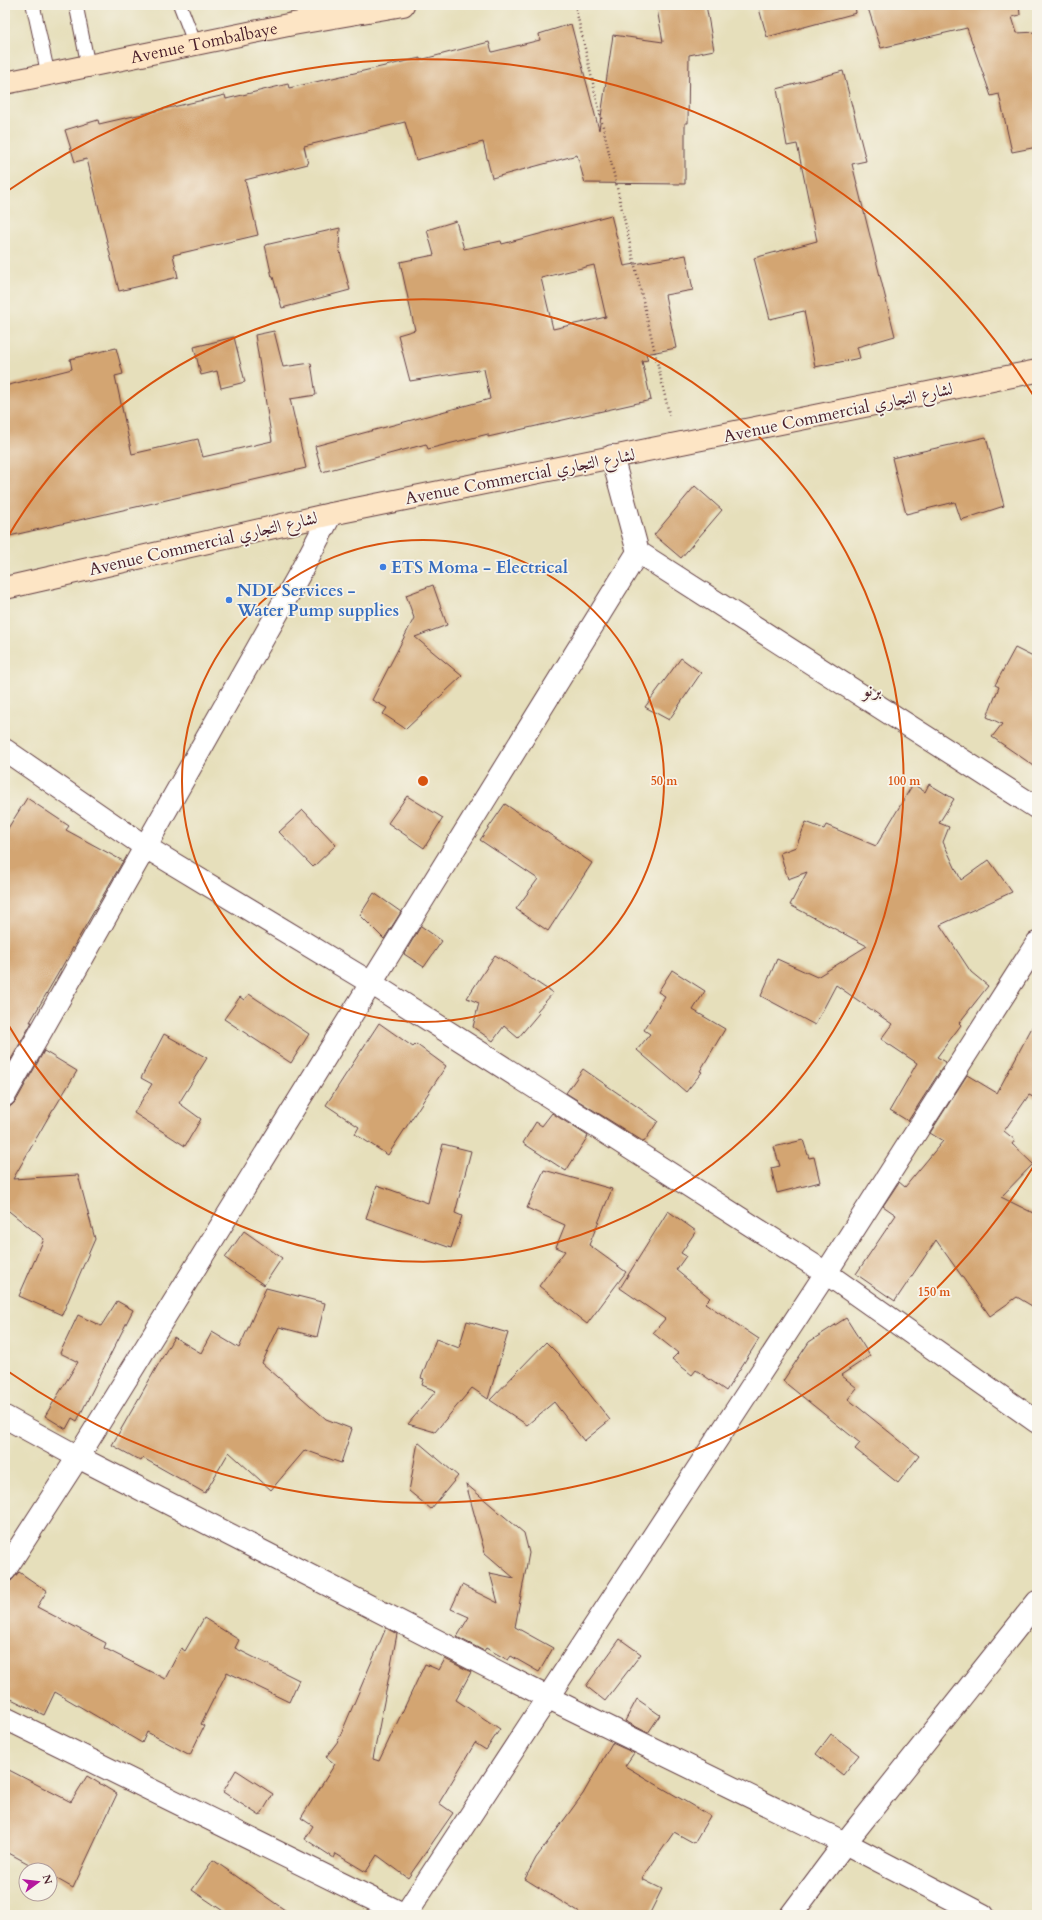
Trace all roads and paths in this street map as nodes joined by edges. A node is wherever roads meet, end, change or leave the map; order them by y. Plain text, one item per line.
1 (33, 5) edge
2 (76, 5) edge
3 (180, 5) edge
4 (403, 5) edge
5 (575, 5) edge
6 (195, 44) junction
7 (88, 65) junction
8 (48, 74) junction
9 (5, 82) edge
10 (1037, 371) edge
11 (676, 445) junction
12 (612, 456) junction
13 (331, 514) junction
14 (638, 552) junction
15 (5, 588) edge
16 (5, 750) edge
17 (1037, 808) edge
18 (144, 846) junction
19 (1037, 943) edge
20 (371, 983) junction
21 (5, 1095) edge
22 (826, 1273) junction
23 (5, 1417) edge
24 (1037, 1422) edge
25 (78, 1457) junction
26 (5, 1570) edge
27 (1037, 1602) edge
28 (547, 1697) junction
29 (5, 1718) edge
30 (845, 1843) junction
31 (405, 1915) edge
32 (791, 1915) edge
33 (983, 1915) edge

1 - 8 lane
2 - 7 lane
3 - 6 lane
4 - 6 street, Avenue Tombalbaye
5 - 11 path
6 - 7 street, Avenue Tombalbaye
7 - 8 street, Avenue Tombalbaye
8 - 9 street, Avenue Tombalbaye
10 - 11 street, Avenue Commercial لشارع التجاري
11 - 12 street, Avenue Commercial لشارع التجاري
12 - 13 street, Avenue Commercial لشارع التجاري
12 - 14 street
13 - 15 street, Avenue Commercial لشارع التجاري
13 - 18 street
14 - 17 street
14 - 20 street
16 - 18 street
18 - 20 street
18 - 21 street
19 - 22 street
20 - 22 street
20 - 25 street
22 - 24 street
22 - 28 street
23 - 25 street
25 - 26 street
25 - 28 street
27 - 30 street
28 - 30 street
28 - 31 street
29 - 31 street
30 - 32 street
30 - 33 street

